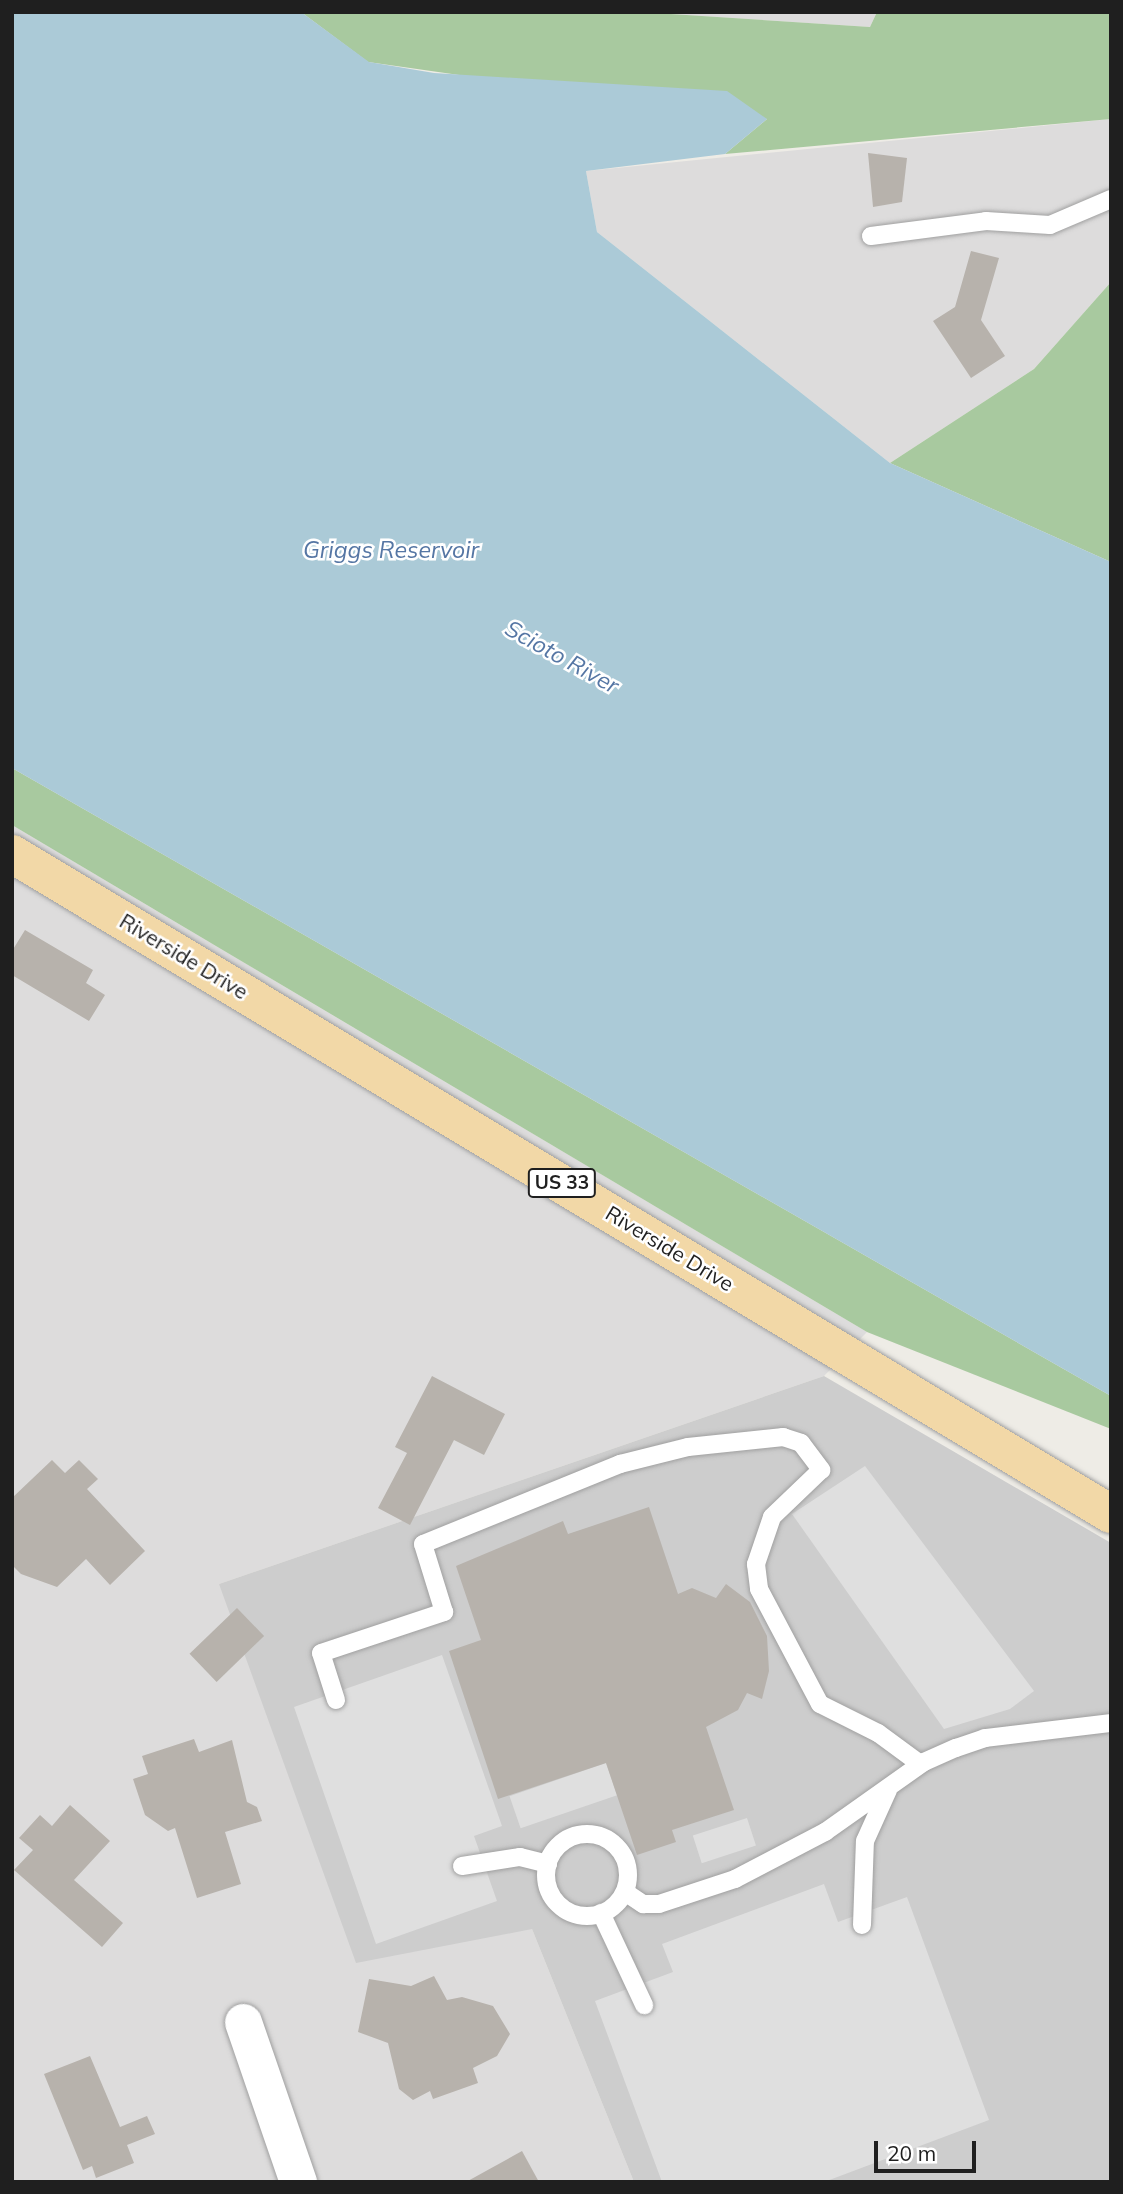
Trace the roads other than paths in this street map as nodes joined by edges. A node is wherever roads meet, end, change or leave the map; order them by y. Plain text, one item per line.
1 (1111, 199) edge
2 (871, 236) dead end
3 (12, 854) edge
4 (1111, 1514) edge
5 (336, 1700) dead end
6 (1111, 1723) edge
7 (920, 1765) junction
8 (894, 1781) junction
9 (548, 1864) junction
10 (462, 1866) dead end
11 (625, 1892) junction
12 (601, 1913) junction
13 (862, 1925) dead end
14 (644, 2005) dead end
15 (243, 2022) dead end
16 (298, 2182) edge

1 - 2 lane
3 - 4 main road, Riverside Drive / US 33
5 - 7 lane
6 - 7 lane
7 - 8 lane
8 - 11 lane
8 - 13 lane
9 - 10 lane
9 - 11 lane
9 - 12 lane
11 - 12 lane
12 - 14 lane
15 - 16 street

